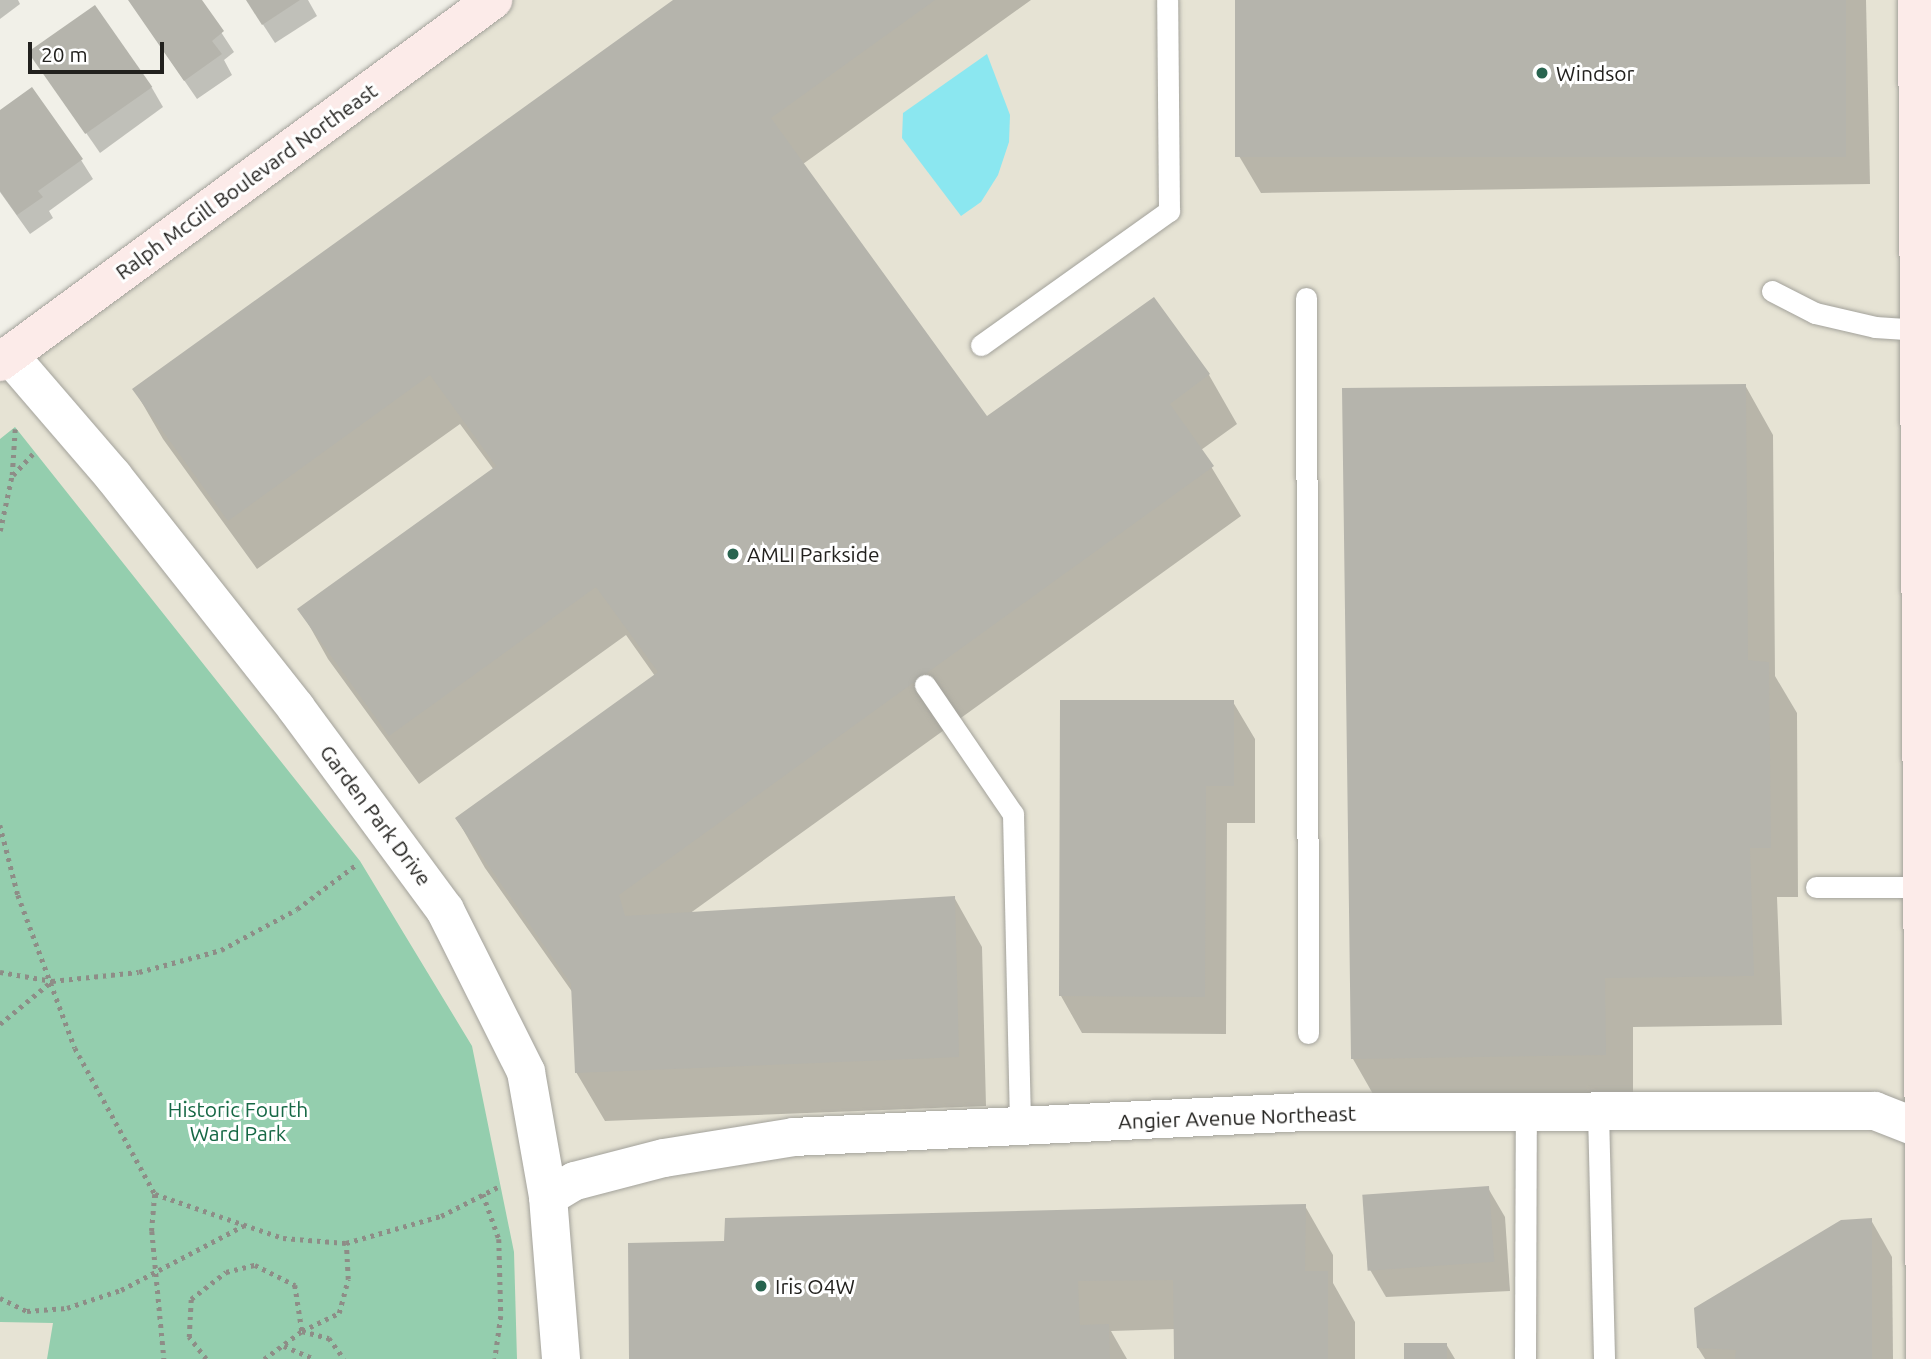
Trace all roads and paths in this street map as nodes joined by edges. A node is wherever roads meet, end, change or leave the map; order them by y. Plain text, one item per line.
1 (493, 0) edge
2 (1167, 0) edge
3 (1917, 0) edge
4 (1925, 186) edge
5 (1772, 291) dead end
6 (1306, 298) dead end
7 (1921, 330) junction
8 (981, 345) dead end
9 (5, 359) edge
10 (15, 428) dead end
11 (43, 442) dead end
12 (12, 475) junction
13 (0, 531) edge
14 (925, 685) dead end
15 (0, 825) edge
16 (360, 861) dead end
17 (1816, 887) dead end
18 (1923, 887) junction
19 (0, 972) edge
20 (52, 981) junction
21 (0, 1024) edge
22 (1308, 1033) dead end
23 (1526, 1111) junction
24 (1598, 1112) junction
25 (1020, 1126) junction
26 (1927, 1132) edge
27 (500, 1186) dead end
28 (155, 1194) junction
29 (483, 1194) junction
30 (548, 1197) junction
31 (244, 1226) junction
32 (346, 1243) junction
33 (158, 1272) junction
34 (0, 1298) edge
35 (302, 1331) junction
36 (284, 1346) junction
37 (164, 1359) edge
38 (206, 1359) edge
39 (264, 1359) edge
40 (314, 1359) edge
41 (344, 1359) edge
42 (495, 1359) edge
43 (561, 1359) edge
44 (1525, 1359) edge
45 (1604, 1359) edge
46 (1925, 1359) edge

1 - 9 street, Ralph McGill Boulevard Northeast
2 - 8 lane
3 - 4 street
4 - 7 street
5 - 7 lane
6 - 22 lane
7 - 18 street
9 - 30 street, Garden Park Drive
10 - 12 path
11 - 12 path
12 - 13 path
14 - 25 lane
15 - 20 path
16 - 20 path
17 - 18 lane
18 - 26 street
19 - 20 path
20 - 21 path
20 - 28 path
23 - 24 street, Angier Avenue Northeast
23 - 25 street, Angier Avenue Northeast
23 - 44 lane
24 - 26 street, Angier Avenue Northeast
24 - 45 lane
25 - 30 street, Angier Avenue Northeast
26 - 46 street
27 - 29 path
28 - 31 path
28 - 33 path
29 - 32 path
29 - 42 path
30 - 43 street, Garden Park Drive
31 - 32 path
31 - 33 path
32 - 35 path
33 - 34 path
33 - 37 path
35 - 36 path
35 - 38 path
35 - 41 path
36 - 39 path
36 - 40 path

